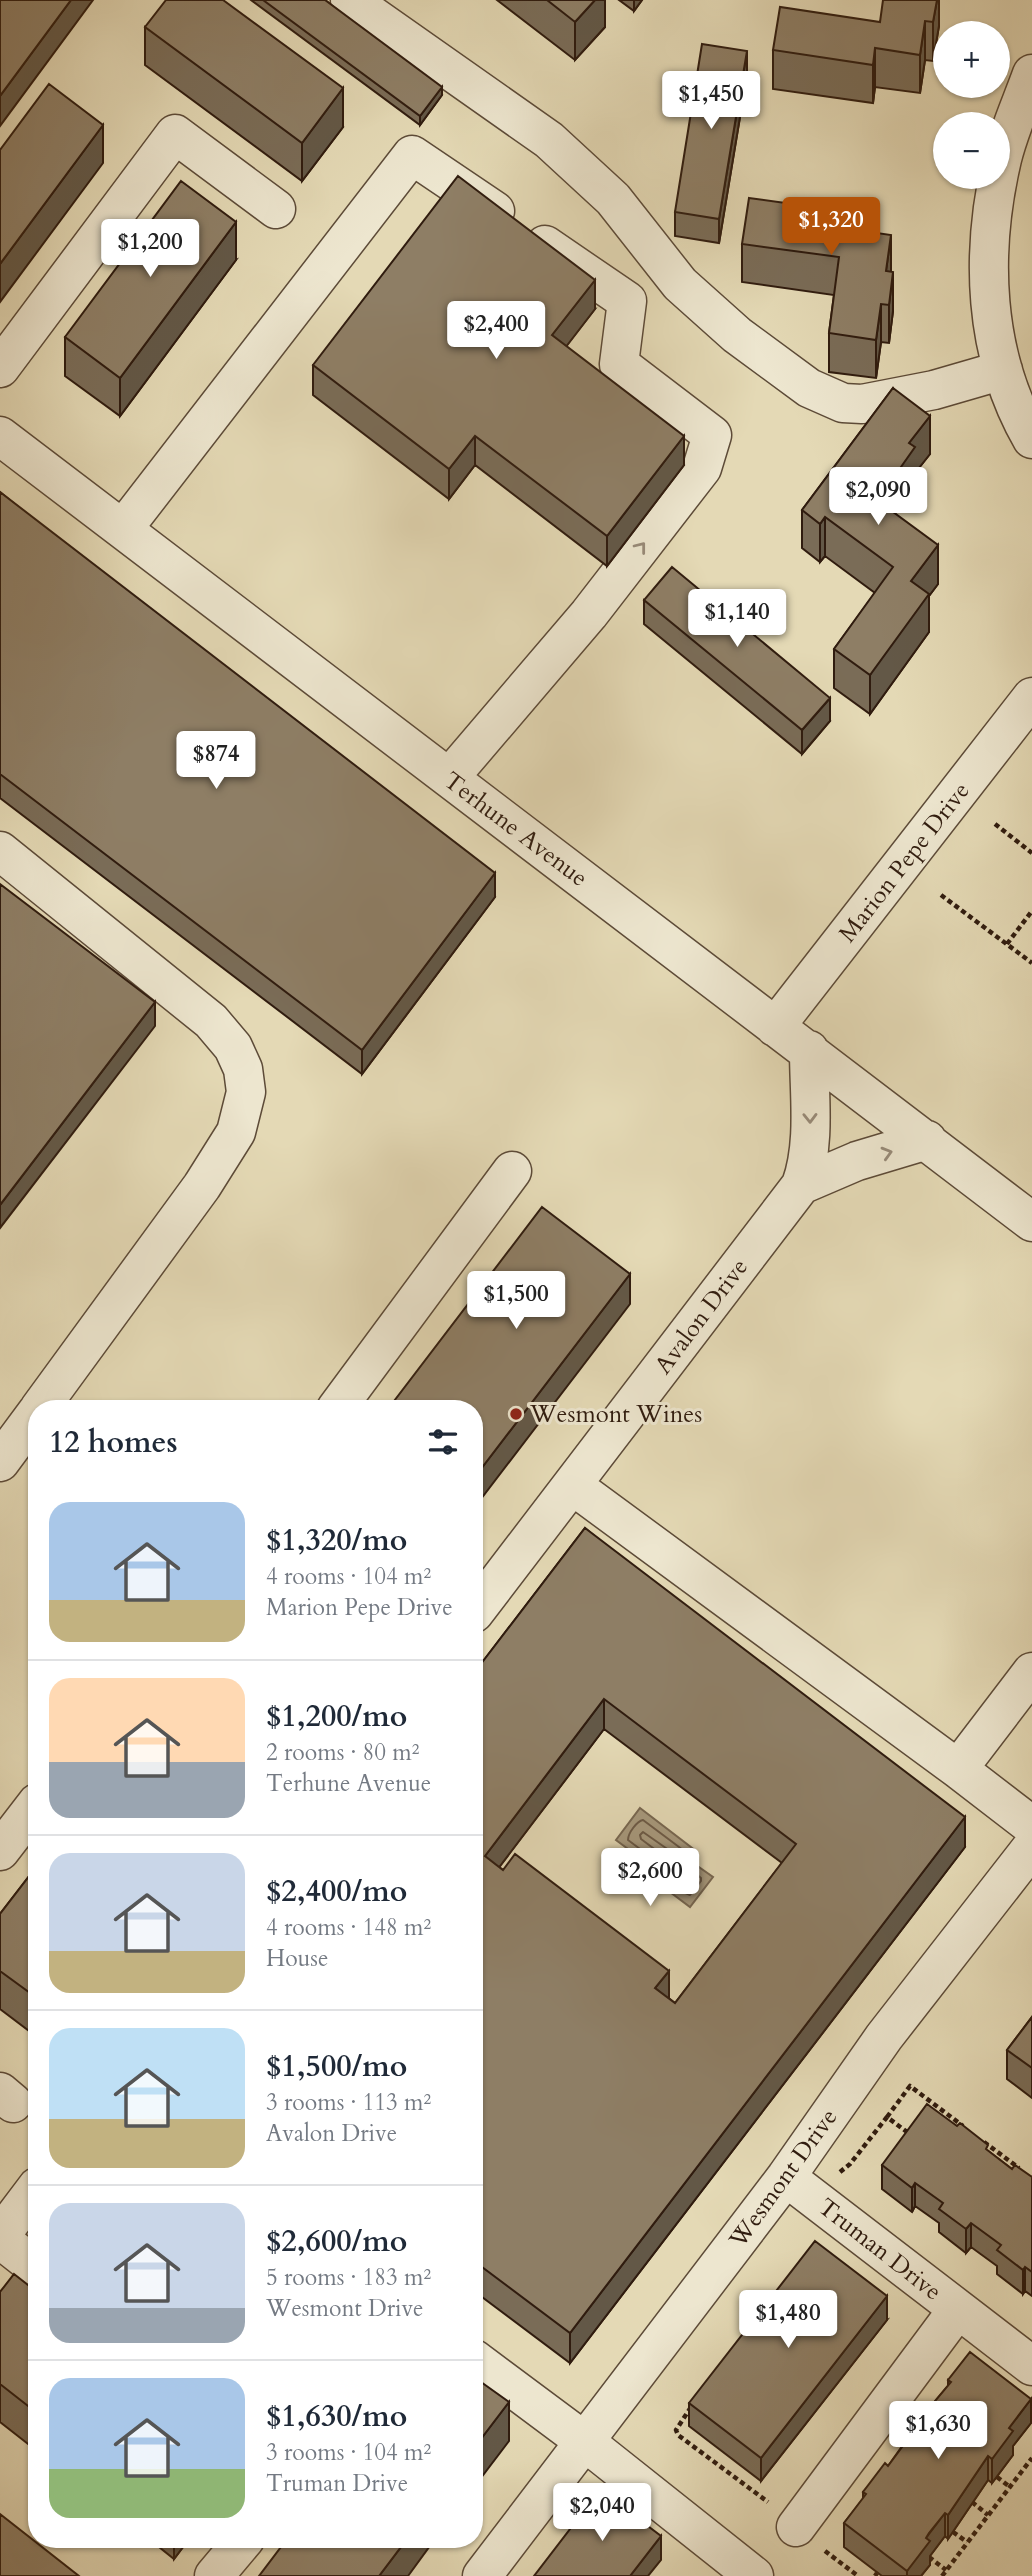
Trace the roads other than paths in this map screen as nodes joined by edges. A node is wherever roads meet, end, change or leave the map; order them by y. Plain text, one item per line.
1 (349, 0) edge
2 (1032, 74) edge
3 (276, 209) dead end
4 (0, 368) edge
5 (1003, 370) junction
6 (1030, 429) edge
7 (0, 436) edge
8 (123, 529) junction
9 (1032, 697) edge
10 (449, 778) junction
11 (0, 851) edge
12 (775, 1027) junction
13 (809, 1050) junction
14 (928, 1140) junction
15 (512, 1171) dead end
16 (801, 1185) junction
17 (1032, 1222) edge
18 (45, 1400) edge
19 (343, 1400) edge
20 (28, 1424) edge
21 (0, 1462) edge
22 (572, 1485) junction
23 (483, 1601) edge
24 (1032, 1672) edge
25 (958, 1769) junction
26 (28, 1816) edge
27 (1032, 1826) edge
28 (1032, 1847) edge
29 (0, 1852) edge
30 (786, 2177) junction
31 (28, 2199) edge
32 (0, 2238) edge
33 (28, 2261) edge
34 (958, 2309) junction
35 (483, 2366) edge
36 (1032, 2366) edge
37 (584, 2441) junction
38 (796, 2528) road end
39 (237, 2548) edge
40 (733, 2570) edge
41 (214, 2576) edge
42 (482, 2576) edge

1 - 5 street
2 - 5 street
3 - 4 street
5 - 6 street
7 - 8 street, Terhune Avenue
8 - 10 street, Terhune Avenue
10 -> 8 street
9 - 12 street, Marion Pepe Drive
10 - 12 street, Terhune Avenue
11 - 18 street
12 - 13 street, Terhune Avenue
13 - 14 street, Terhune Avenue
13 -> 16 street, Avalon Drive
16 -> 14 street, Avalon Drive
14 - 17 street, Terhune Avenue
15 - 19 street
16 - 22 street, Avalon Drive
20 - 21 street
22 - 23 street, Avalon Drive
22 - 25 street
24 - 25 street
25 - 27 street
26 - 29 street
28 - 30 street, Wesmont Drive
30 - 34 street, Truman Drive
30 - 37 street, Wesmont Drive
31 - 32 street
32 - 33 street
34 - 36 street
34 - 38 street, Truman Drive
35 - 37 street
37 - 40 street
37 - 42 street, Wesmont Drive
39 - 41 street

